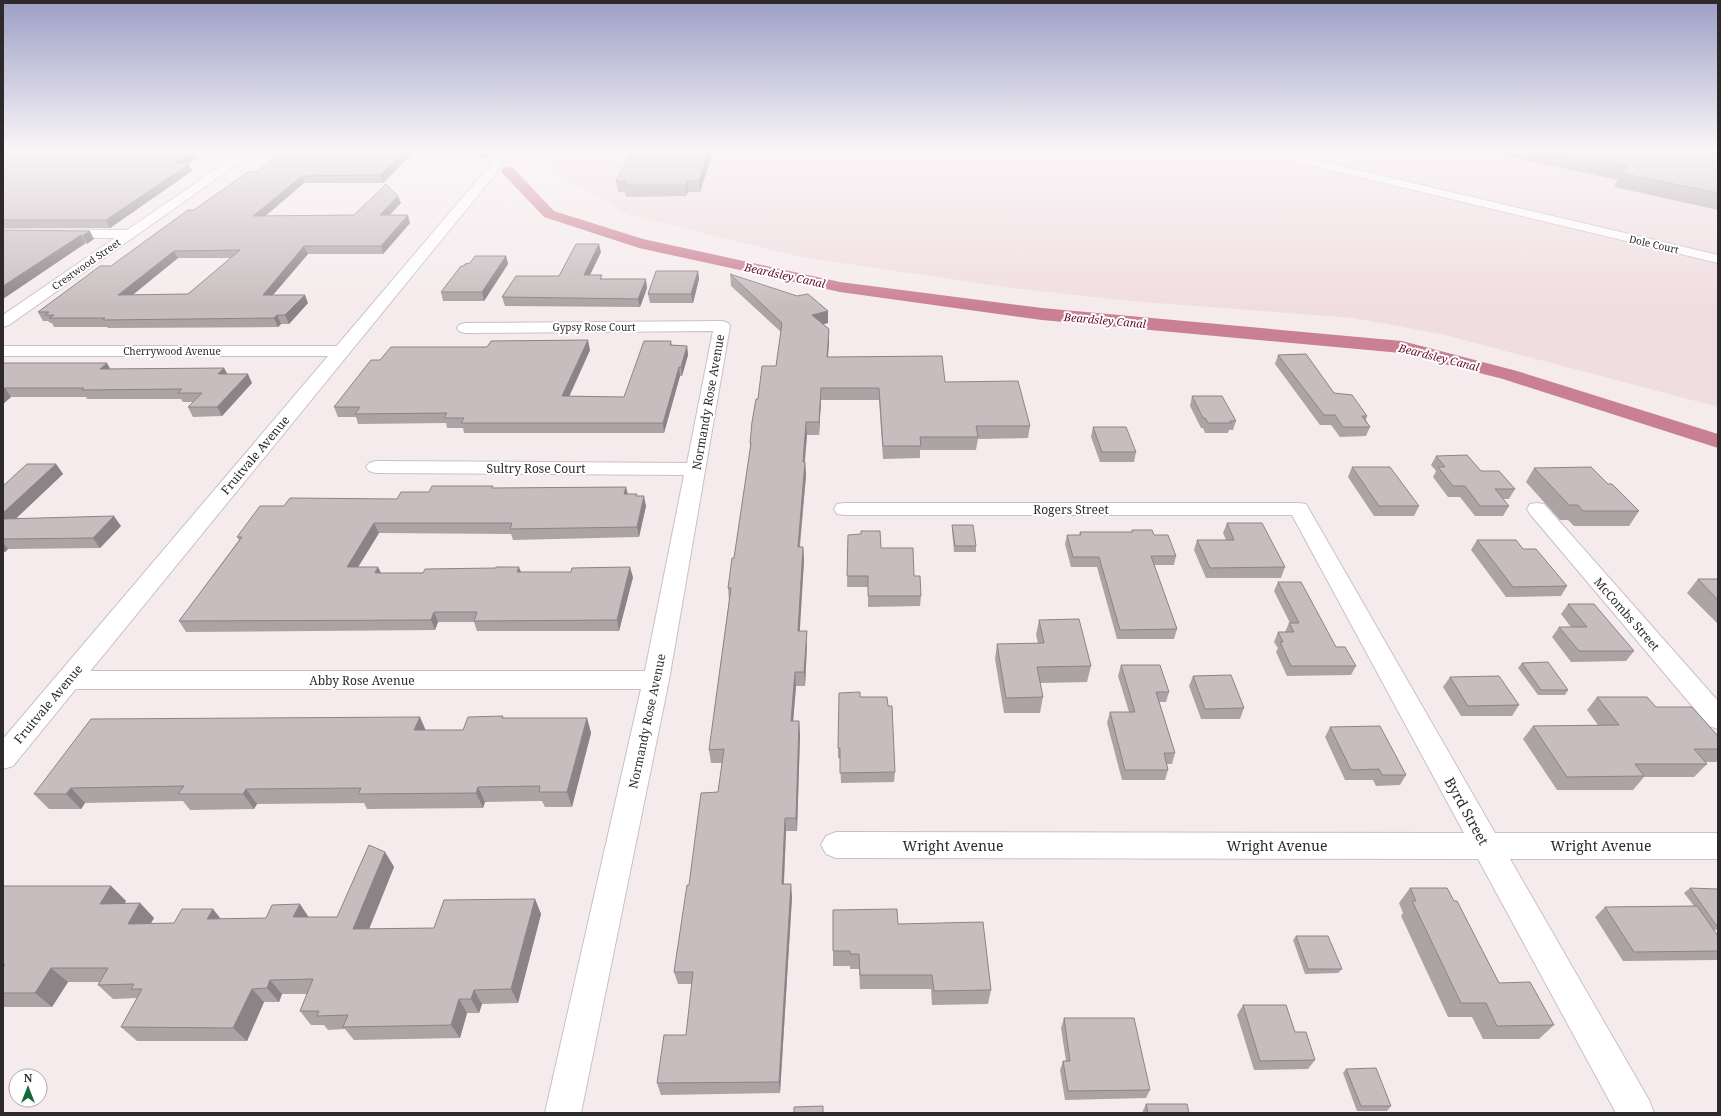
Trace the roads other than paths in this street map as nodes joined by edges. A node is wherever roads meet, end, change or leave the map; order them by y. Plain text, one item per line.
1 (175, 203) edge
2 (465, 203) edge
3 (1483, 203) edge
4 (3, 233) edge
5 (130, 234) junction
6 (1718, 259) edge
7 (3, 322) edge
8 (722, 326) joint
9 (465, 328) dead end
10 (3, 351) edge
11 (341, 351) junction
12 (376, 467) dead end
13 (696, 469) junction
14 (844, 509) dead end
15 (1299, 509) joint
16 (1537, 509) dead end
17 (68, 680) junction
18 (656, 680) junction
19 (1718, 719) edge
20 (3, 758) edge
21 (836, 845) dead end
22 (1486, 845) junction
23 (1718, 846) edge
24 (563, 1113) edge
25 (1636, 1113) edge

1 - 5 street, Crestwood Street
2 - 11 street, Fruitvale Avenue
3 - 6 street, Dole Court
4 - 5 street
5 - 7 street, Crestwood Street
8 - 9 street, Gypsy Rose Court
8 - 13 street, Normandy Rose Avenue
10 - 11 street, Cherrywood Avenue
11 - 17 street, Fruitvale Avenue
12 - 13 street, Sultry Rose Court
13 - 18 street, Normandy Rose Avenue
14 - 15 street, Rogers Street
15 - 22 street, Byrd Street
16 - 19 street, McCombs Street
17 - 18 street, Abby Rose Avenue
17 - 20 street, Fruitvale Avenue
18 - 24 street, Normandy Rose Avenue
21 - 22 street, Wright Avenue
22 - 23 street, Wright Avenue
22 - 25 street, Byrd Street

